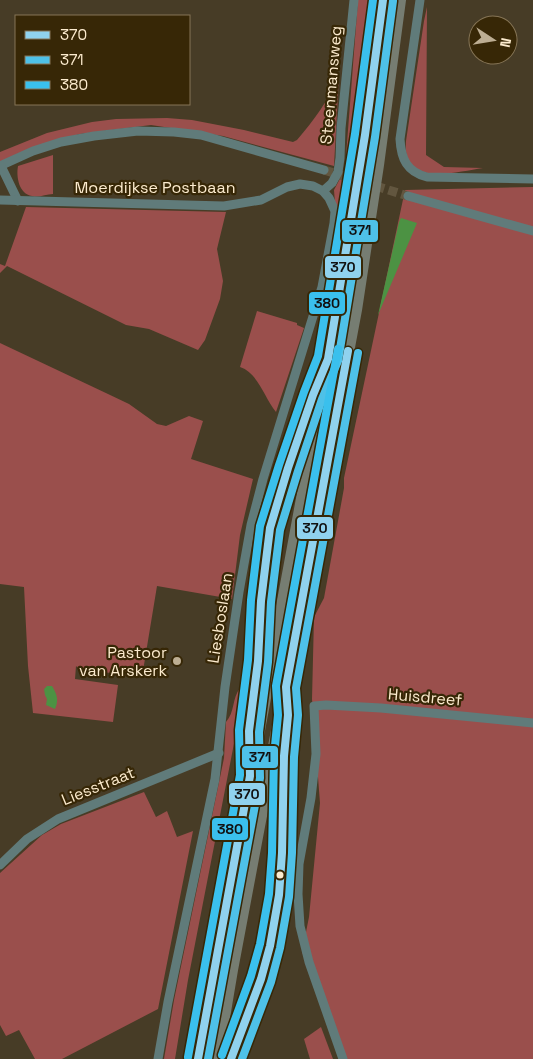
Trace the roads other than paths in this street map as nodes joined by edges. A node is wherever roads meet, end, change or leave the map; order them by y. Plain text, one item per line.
1 (354, 0) edge
2 (383, 0) edge
3 (400, 0) edge
4 (408, 0) edge
5 (420, 0) edge
6 (392, 64) junction
7 (0, 166) edge
8 (324, 170) tunnel mouth
9 (533, 179) edge
10 (323, 191) junction
11 (408, 196) tunnel mouth
12 (0, 200) edge
13 (18, 201) junction
14 (533, 231) edge
15 (533, 722) edge
16 (219, 753) junction
17 (0, 865) edge
18 (158, 1059) edge
19 (198, 1059) edge
20 (217, 1059) edge
21 (343, 1059) edge

1 - 10 street, Steenmansweg
2 - 19 highway
3 - 6 highway
4 - 6 highway
5 - 9 street
6 - 20 highway
7 - 8 street
7 - 13 street
10 - 13 street, Moerdijkse Postbaan
10 - 16 street, Liesboslaan
11 - 14 street
12 - 13 street, Moerdijkse Postbaan
15 - 21 street, Huisdreef
16 - 17 street, Liesstraat
16 - 18 street, Liesboslaan

